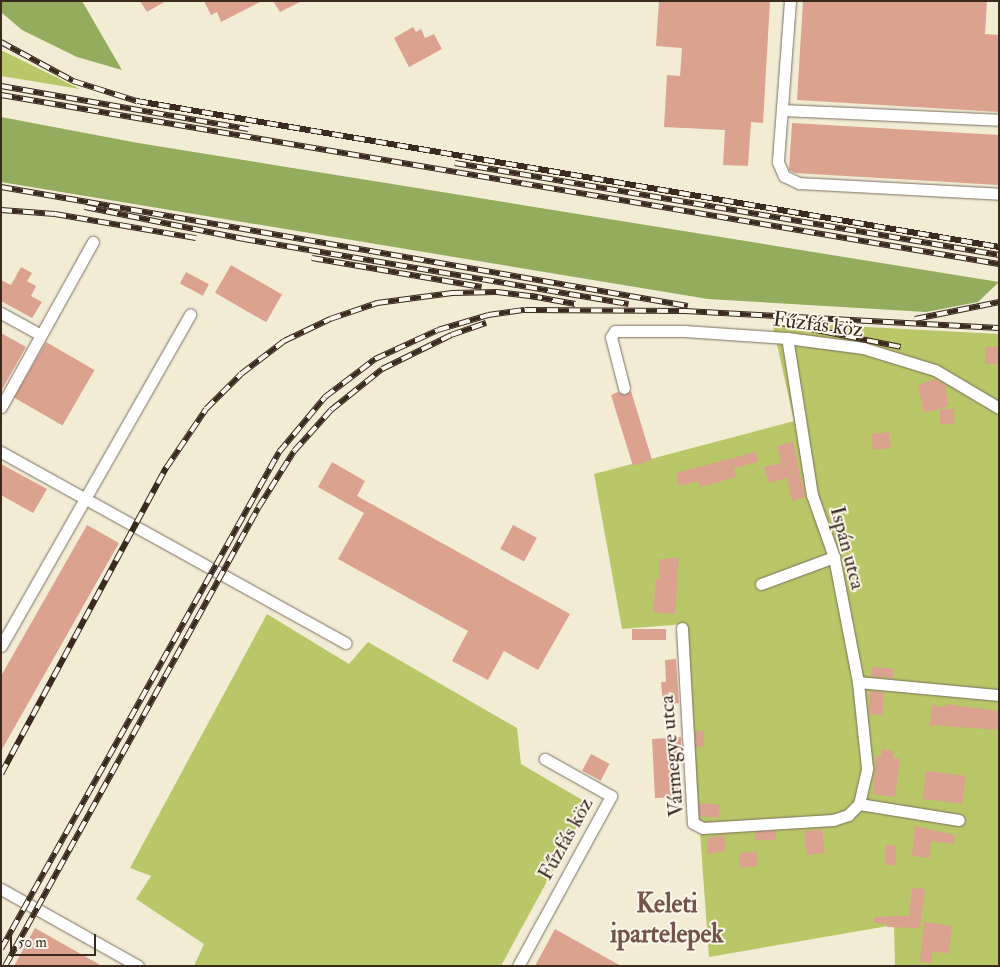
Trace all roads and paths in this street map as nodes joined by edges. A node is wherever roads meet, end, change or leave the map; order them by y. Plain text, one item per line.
1 (790, 1) edge
2 (782, 110) junction
3 (999, 120) edge
4 (999, 194) edge
5 (93, 242) dead end
6 (1, 313) edge
7 (190, 314) dead end
8 (39, 334) junction
9 (787, 338) junction
10 (624, 388) dead end
11 (1, 407) edge
12 (999, 408) edge
13 (1, 452) edge
14 (85, 498) junction
15 (834, 557) junction
16 (761, 584) dead end
17 (682, 628) dead end
18 (346, 643) dead end
19 (1, 646) edge
20 (858, 682) junction
21 (999, 695) edge
22 (545, 759) dead end
23 (859, 804) junction
24 (959, 820) dead end
25 (1, 889) edge
26 (138, 966) edge
27 (518, 966) edge

1 - 2 street
2 - 3 street
2 - 4 street
5 - 8 street
6 - 8 street
7 - 14 street
8 - 11 street
9 - 10 street, Fűzfás köz
9 - 12 street, Fűzfás köz
9 - 15 street, Ispán utca
13 - 14 street
14 - 18 street
14 - 19 street
15 - 16 street
15 - 20 street, Ispán utca
17 - 23 street, Vármegye utca
20 - 21 street
20 - 23 street, Ispán utca
22 - 27 street, Fűzfás köz
23 - 24 street
25 - 26 street

